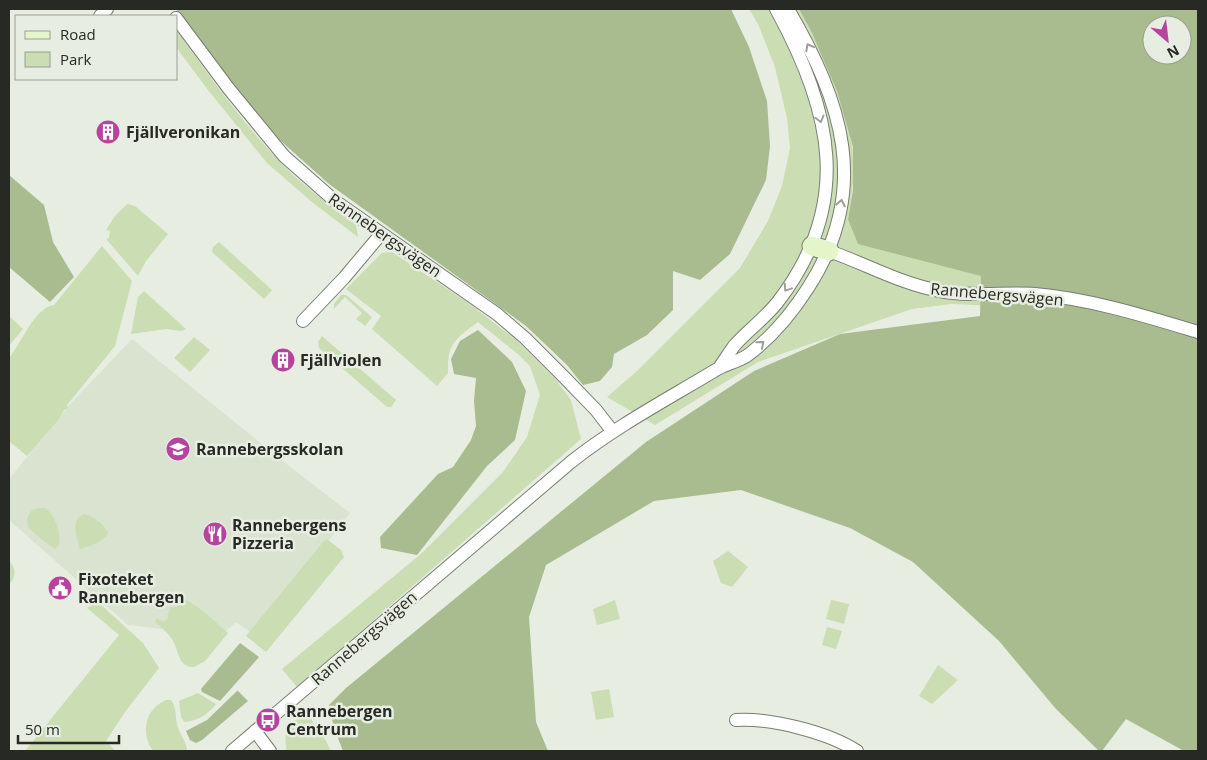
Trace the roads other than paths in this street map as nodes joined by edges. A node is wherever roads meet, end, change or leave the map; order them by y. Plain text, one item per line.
1 (776, 9) edge
2 (788, 9) edge
3 (178, 20) edge
4 (381, 234) junction
5 (821, 248) junction
6 (302, 321) dead end
7 (1198, 332) edge
8 (719, 368) junction
9 (613, 432) junction
10 (736, 720) dead end
11 (254, 731) junction
12 (232, 751) edge
13 (270, 751) edge
14 (857, 751) edge

1 -> 5 street
5 -> 2 street
3 - 4 street, Rannebergsvägen
4 - 6 street
4 - 9 street, Rannebergsvägen
5 - 7 street, Rannebergsvägen
5 -> 8 street, Rannebergsvägen
8 -> 5 street, Rannebergsvägen
8 - 9 street, Rannebergsvägen
9 - 11 street, Rannebergsvägen
10 - 14 street
11 - 12 street, Rannebergsvägen
11 - 13 street

